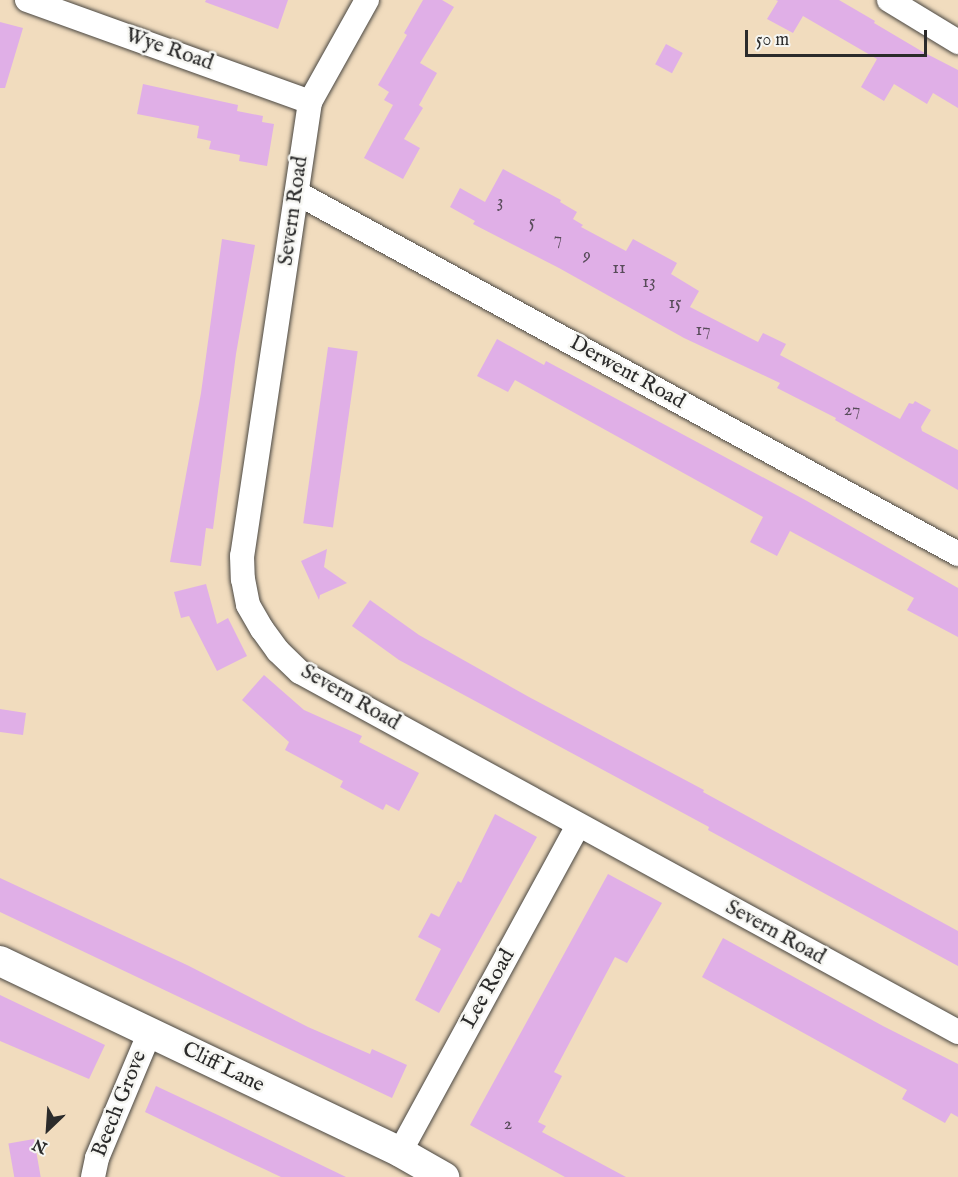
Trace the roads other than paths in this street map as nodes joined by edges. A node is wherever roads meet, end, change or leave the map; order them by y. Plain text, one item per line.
1 (27, 0) edge
2 (367, 0) edge
3 (889, 0) edge
4 (958, 42) edge
5 (310, 102) junction
6 (297, 193) junction
7 (958, 554) edge
8 (578, 826) junction
9 (0, 962) edge
10 (150, 1032) junction
11 (958, 1032) edge
12 (400, 1152) junction
13 (93, 1177) edge
14 (444, 1177) edge

1 - 5 street, Wye Road
2 - 5 street, Severn Road
3 - 4 street
5 - 6 street, Severn Road
6 - 7 street, Derwent Road
6 - 8 street, Severn Road
8 - 11 street, Severn Road
8 - 12 street, Lee Road
9 - 10 street, Cliff Lane
10 - 12 street, Cliff Lane
10 - 13 street, Beech Grove
12 - 14 street, Cliff Lane

